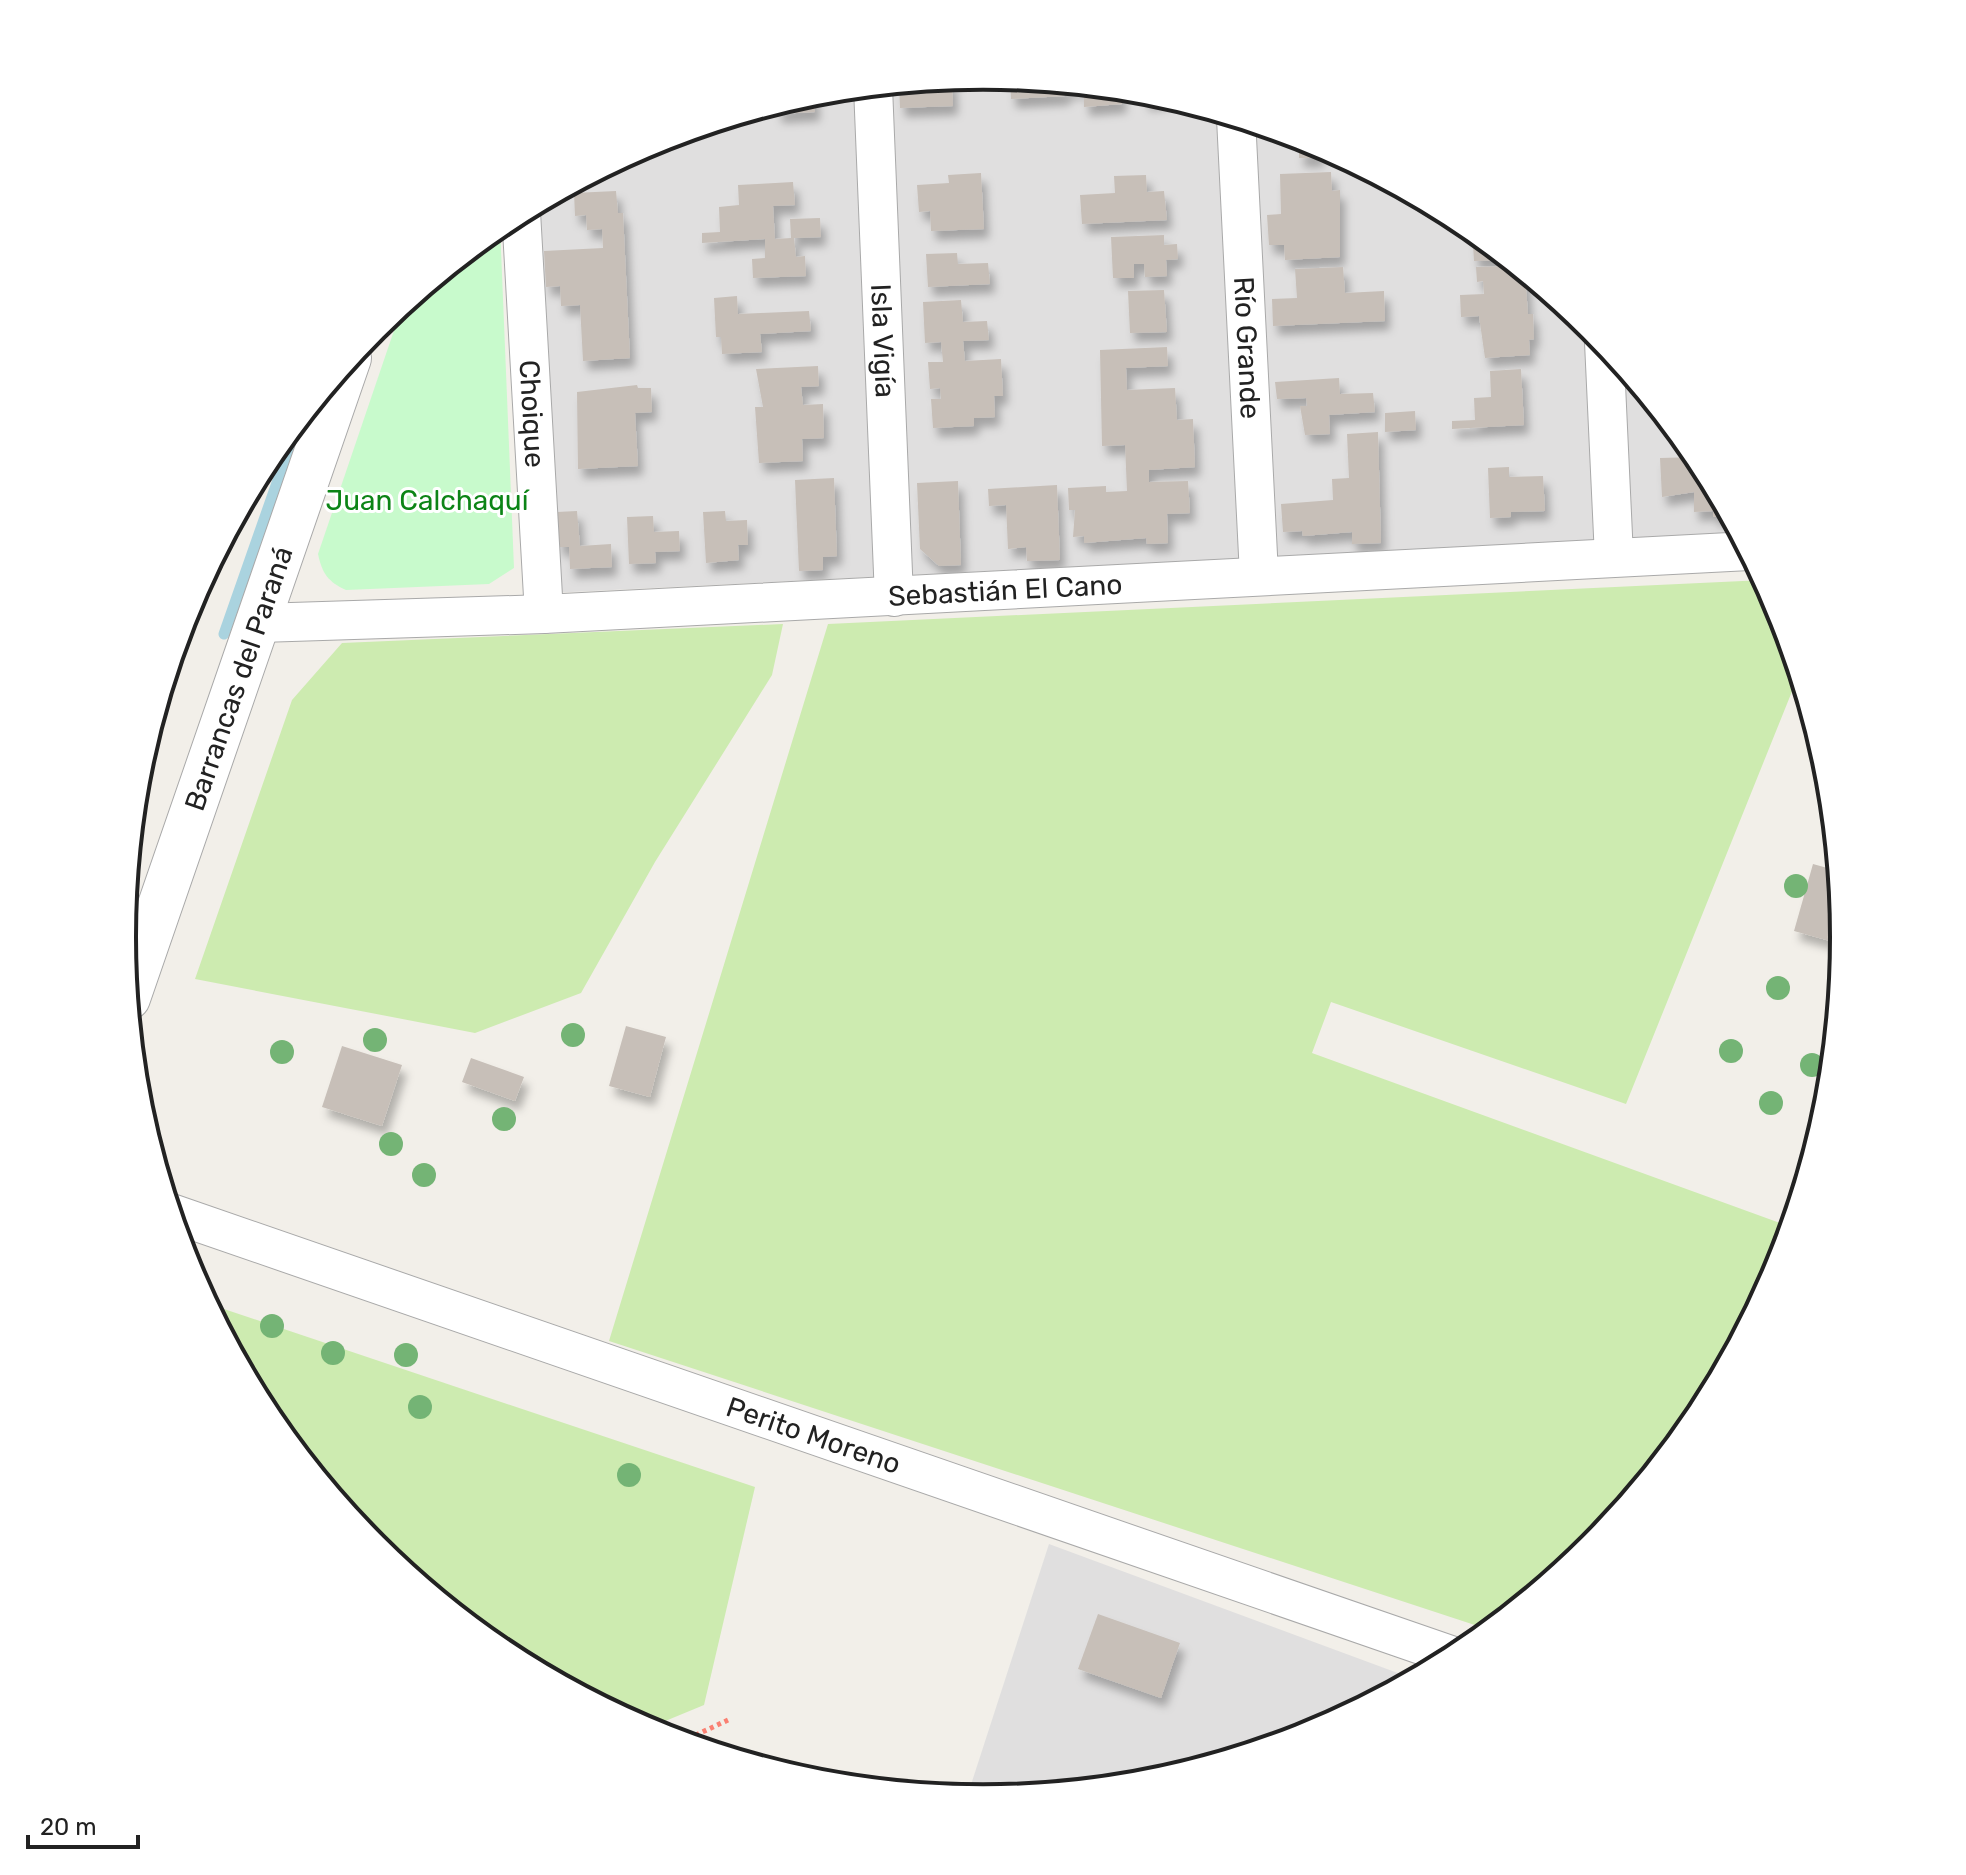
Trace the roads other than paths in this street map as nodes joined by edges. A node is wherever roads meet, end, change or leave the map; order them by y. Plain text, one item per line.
1 (873, 97) edge
2 (1237, 129) edge
3 (522, 227) edge
4 (1605, 363) edge
5 (339, 387) edge
6 (1737, 552) edge
7 (1614, 557) junction
8 (1259, 575) junction
9 (894, 597) junction
10 (544, 614) junction
11 (260, 623) junction
12 (137, 973) edge
13 (183, 1217) edge
14 (1439, 1651) edge

1 - 9 street, Isla Vigía
2 - 8 street, Río Grande
3 - 10 street, Choique
4 - 7 street
5 - 11 street, Barrancas del Paraná
6 - 7 street, Sebastián El Cano
7 - 8 street, Sebastián El Cano
8 - 9 street, Sebastián El Cano
9 - 10 street, Sebastián El Cano
10 - 11 street, Sebastián El Cano
11 - 12 street, Barrancas del Paraná
13 - 14 street, Perito Moreno

